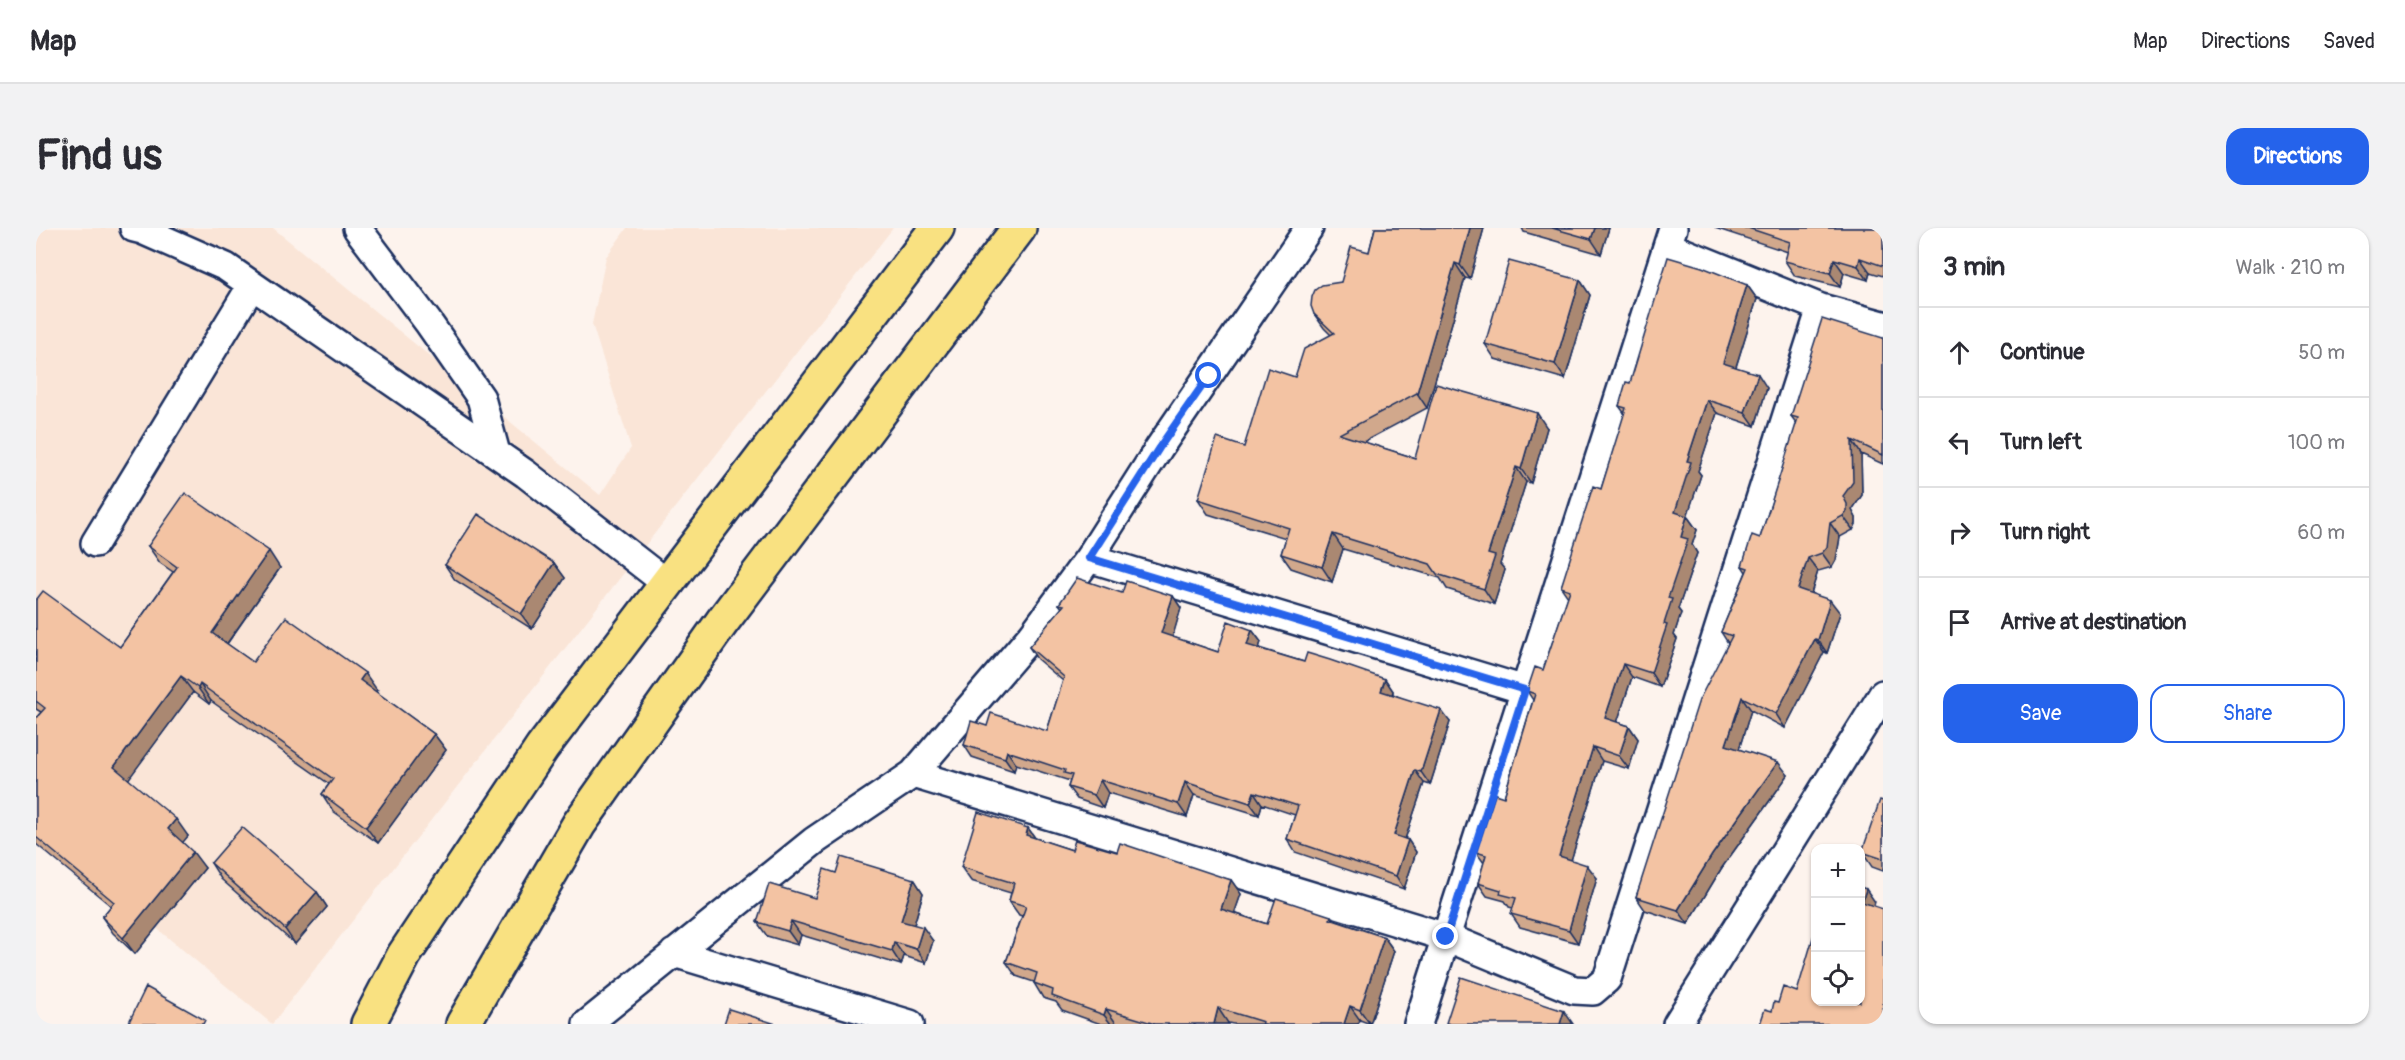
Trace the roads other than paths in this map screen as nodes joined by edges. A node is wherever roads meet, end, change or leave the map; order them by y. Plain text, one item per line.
1 (134, 228) edge
2 (357, 228) edge
3 (937, 228) edge
4 (1019, 228) edge
5 (1309, 228) edge
6 (1670, 237) edge
7 (252, 285) junction
8 (1821, 308) junction
9 (1883, 325) edge
10 (496, 453) junction
11 (95, 543) dead end
12 (1089, 558) junction
13 (666, 583) junction
14 (1525, 690) junction
15 (1883, 694) edge
16 (913, 774) junction
17 (1446, 937) junction
18 (674, 953) junction
19 (893, 1022) edge
20 (368, 1024) edge
21 (463, 1024) edge
22 (587, 1024) edge
23 (1418, 1024) edge
24 (1677, 1024) edge

1 - 7 street
2 - 10 street
3 - 13 highway
4 - 21 highway
5 - 12 street
6 - 8 street
6 - 14 street
7 - 10 street
7 - 11 street
8 - 9 street
8 - 17 street
10 - 13 street
12 - 14 street
12 - 16 street
13 - 20 highway
14 - 17 street
15 - 24 street
16 - 17 street
16 - 18 street
17 - 23 street
18 - 19 street
18 - 22 street

